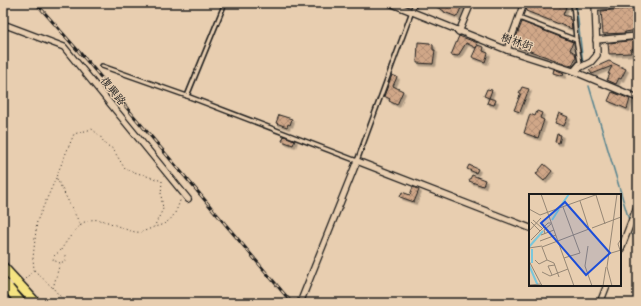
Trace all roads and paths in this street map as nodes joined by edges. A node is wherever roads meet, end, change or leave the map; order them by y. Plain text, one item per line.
1 (225, 3) edge
2 (390, 3) edge
3 (415, 3) edge
4 (471, 3) edge
5 (524, 3) edge
6 (573, 3) edge
7 (638, 4) edge
8 (596, 5) edge
9 (412, 12) junction
10 (519, 18) junction
11 (3, 24) edge
12 (459, 32) junction
13 (638, 36) edge
14 (576, 40) junction
15 (596, 40) junction
16 (507, 50) junction
17 (102, 66) dead end
18 (573, 71) junction
19 (187, 96) junction
20 (638, 98) edge
21 (357, 161) junction
22 (56, 177) junction
23 (183, 192) junction
24 (188, 199) dead end
25 (638, 204) edge
26 (81, 226) junction
27 (154, 228) junction
28 (529, 228) edge
29 (621, 248) edge
30 (61, 250) junction
31 (60, 263) junction
32 (3, 267) edge
33 (34, 270) junction
34 (17, 282) junction
35 (5, 284) edge
36 (607, 286) edge
37 (53, 288) junction
38 (3, 296) edge
39 (21, 303) edge
40 (36, 303) edge
41 (64, 303) edge
42 (300, 303) edge
43 (600, 303) edge

1 - 19 lane
2 - 9 street, 樹林街
3 - 9 lane
4 - 12 street
5 - 10 street
6 - 14 lane
7 - 8 street
8 - 15 street
9 - 12 street, 樹林街
9 - 21 lane
10 - 14 lane
10 - 16 street
11 - 23 street, 復興路
12 - 16 street, 樹林街
13 - 15 street
14 - 18 lane
15 - 18 street
16 - 18 street, 樹林街
17 - 19 lane
18 - 20 street, 樹林街
19 - 21 lane
21 - 28 street
21 - 42 street
22 - 26 path
22 - 27 path
22 - 33 path
23 - 24 street, 復興路
23 - 27 path
25 - 29 street
26 - 27 path
26 - 30 path
30 - 31 path
30 - 31 path
31 - 37 path
32 - 34 main road
33 - 34 path
33 - 37 path
34 - 35 street
34 - 40 main road
35 - 38 street
35 - 39 main road
36 - 43 street
37 - 41 path

